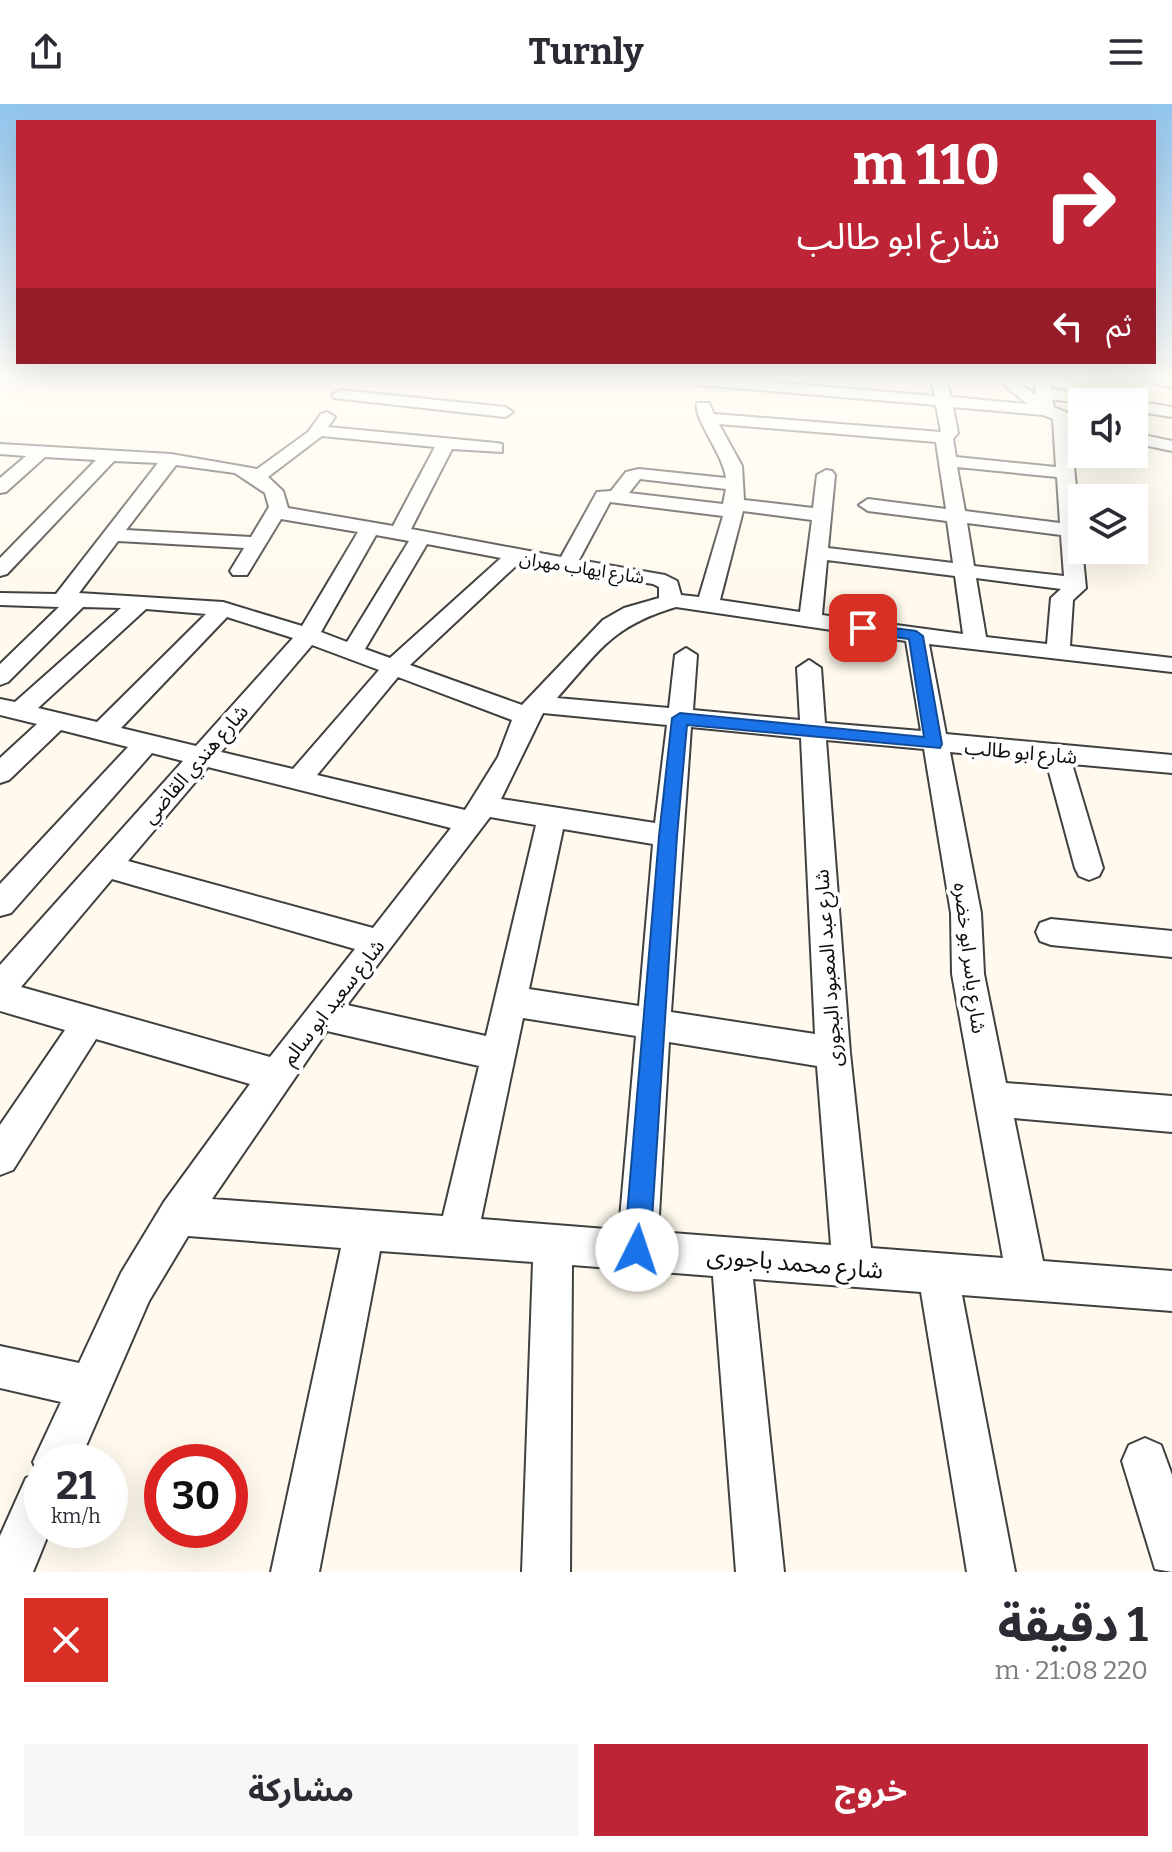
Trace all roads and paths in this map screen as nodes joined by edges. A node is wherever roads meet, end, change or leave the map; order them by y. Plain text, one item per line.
1 (296, 448) edge
2 (444, 448) edge
3 (491, 448) edge
4 (496, 448) dead end
5 (723, 448) edge
6 (946, 448) edge
7 (1060, 448) edge
8 (41, 451) junction
9 (3, 452) edge
10 (109, 456) junction
11 (171, 459) junction
12 (948, 461) junction
13 (1066, 473) junction
14 (826, 475) dead end
15 (256, 478) junction
16 (734, 484) junction
17 (0, 488) edge
18 (614, 495) junction
19 (1068, 502) edge
20 (280, 505) junction
21 (868, 505) dead end
22 (732, 507) junction
23 (821, 515) junction
24 (956, 516) junction
25 (371, 526) junction
26 (1068, 530) edge
27 (400, 531) junction
28 (112, 535) junction
29 (422, 536) junction
30 (257, 543) junction
31 (818, 553) junction
32 (514, 557) junction
33 (1073, 564) edge
34 (566, 566) junction
35 (0, 570) edge
36 (240, 571) dead end
37 (965, 571) junction
38 (1075, 584) junction
39 (0, 599) edge
40 (71, 599) junction
41 (141, 602) junction
42 (691, 603) junction
43 (223, 609) junction
44 (810, 621) junction
45 (308, 635) junction
46 (916, 636) junction
47 (976, 643) junction
48 (0, 646) edge
49 (352, 652) junction
50 (1058, 653) junction
51 (27, 654) junction
52 (686, 655) dead end
53 (1172, 665) edge
54 (70, 666) junction
55 (394, 667) junction
56 (809, 668) dead end
57 (0, 677) edge
58 (10, 709) edge
59 (531, 710) junction
60 (680, 718) junction
61 (56, 721) junction
62 (102, 732) junction
63 (812, 732) junction
64 (147, 743) junction
65 (934, 744) junction
66 (1057, 755) junction
67 (202, 756) junction
68 (1172, 764) edge
69 (0, 773) edge
70 (298, 780) junction
71 (477, 814) junction
72 (552, 817) junction
73 (668, 836) junction
74 (106, 866) junction
75 (1089, 868) dead end
76 (0, 904) edge
77 (1051, 932) dead end
78 (379, 943) junction
79 (1172, 944) edge
80 (0, 988) edge
81 (0, 996) edge
82 (511, 1001) junction
83 (320, 1014) junction
84 (90, 1020) junction
85 (653, 1024) junction
86 (833, 1053) junction
87 (498, 1055) junction
88 (276, 1075) junction
89 (991, 1099) junction
90 (1172, 1114) edge
91 (0, 1157) edge
92 (178, 1216) junction
93 (364, 1230) junction
94 (457, 1238) junction
95 (553, 1245) junction
96 (637, 1250) junction
97 (731, 1258) junction
98 (853, 1267) junction
99 (938, 1275) junction
100 (1027, 1279) junction
101 (1172, 1291) edge
102 (0, 1367) edge
103 (87, 1386) junction
104 (63, 1444) edge
105 (1145, 1461) dead end
106 (24, 1537) edge
107 (1172, 1552) edge
108 (9, 1572) edge
109 (295, 1572) edge
110 (546, 1572) edge
111 (760, 1572) edge
112 (991, 1572) edge

1 - 15 street
2 - 27 street
3 - 4 street
5 - 16 street
6 - 12 street
7 - 13 street
8 - 9 street, شارع ايهاب مهران
8 - 10 street, شارع ايهاب مهران
8 - 17 street
10 - 11 street, شارع ايهاب مهران
10 - 35 street
11 - 15 street, شارع ايهاب مهران
11 - 28 street
12 - 13 street
12 - 24 street
13 - 19 street
14 - 23 street
15 - 20 street, شارع ايهاب مهران
16 - 18 street
16 - 22 street
18 - 22 street
18 - 34 street
20 - 25 street, شارع ايهاب مهران
20 - 30 street
21 - 24 street
22 - 23 street
22 - 42 street
23 - 31 street
24 - 26 street
24 - 37 street
25 - 27 street, شارع ايهاب مهران
25 - 45 street, شارع هندي القاضي
27 - 29 street, شارع ايهاب مهران
28 - 30 street
28 - 40 street
29 - 32 street, شارع ايهاب مهران
29 - 49 street
30 - 36 street
31 - 37 street
31 - 44 street
32 - 34 street, شارع ايهاب مهران
32 - 55 street
33 - 38 street
34 - 42 street, شارع ايهاب مهران
37 - 38 street
37 - 47 street
38 - 50 street
39 - 40 street, شارع ابو طالب
40 - 41 street, شارع ابو طالب
40 - 51 street
41 - 43 street, شارع ابو طالب
41 - 54 street
42 - 44 street
42 - 59 street, شارع سعيد ابو سالم
43 - 45 street, شارع ابو طالب
43 - 62 street
44 - 46 street
45 - 49 street, شارع ابو طالب
45 - 67 street, شارع هندي القاضي
46 - 47 street
46 - 65 street, شارع ياسر ابو خضره
47 - 50 street
48 - 51 street
49 - 55 street, شارع ابو طالب
50 - 53 street
51 - 54 street
51 - 57 street
52 - 60 street
54 - 58 street
55 - 59 street, شارع ابو طالب
55 - 70 street
56 - 63 street, شارع عبد المعبود البجورى
58 - 61 street
59 - 60 street, شارع ابو طالب
59 - 71 street, شارع سعيد ابو سالم
60 - 63 street, شارع ابو طالب
60 - 73 street
61 - 62 street
61 - 69 street
62 - 64 street
63 - 65 street, شارع ابو طالب
63 - 86 street, شارع عبد المعبود البجورى
64 - 67 street
64 - 76 street
65 - 66 street, شارع ابو طالب
65 - 89 street, شارع ياسر ابو خضره
66 - 68 street, شارع ابو طالب
66 - 75 street
67 - 70 street
67 - 74 street, شارع هندي القاضي
70 - 71 street
71 - 72 street
71 - 78 street, شارع سعيد ابو سالم
72 - 73 street
72 - 82 street
73 - 85 street
74 - 78 street
74 - 80 street, شارع هندي القاضي
77 - 79 street
78 - 83 street, شارع سعيد ابو سالم
81 - 84 street
82 - 85 street
82 - 87 street
83 - 87 street
83 - 88 street, شارع سعيد ابو سالم
84 - 88 street
84 - 91 street
85 - 86 street
85 - 96 street
86 - 98 street, شارع عبد المعبود البجورى
87 - 94 street
88 - 92 street, شارع سعيد ابو سالم
89 - 90 street
89 - 100 street, شارع ياسر ابو خضره
92 - 93 street, شارع محمد باجورى
92 - 103 street, شارع سعيد ابو سالم
93 - 94 street, شارع محمد باجورى
93 - 109 street
94 - 95 street, شارع محمد باجورى
95 - 96 street, شارع محمد باجورى
95 - 110 street
96 - 97 street, شارع محمد باجورى
97 - 98 street, شارع محمد باجورى
97 - 111 street
98 - 99 street, شارع محمد باجورى
99 - 100 street, شارع محمد باجورى
99 - 112 street
100 - 101 street, شارع محمد باجورى
102 - 103 street
103 - 104 street, شارع سعيد ابو سالم
105 - 107 street
106 - 108 street

